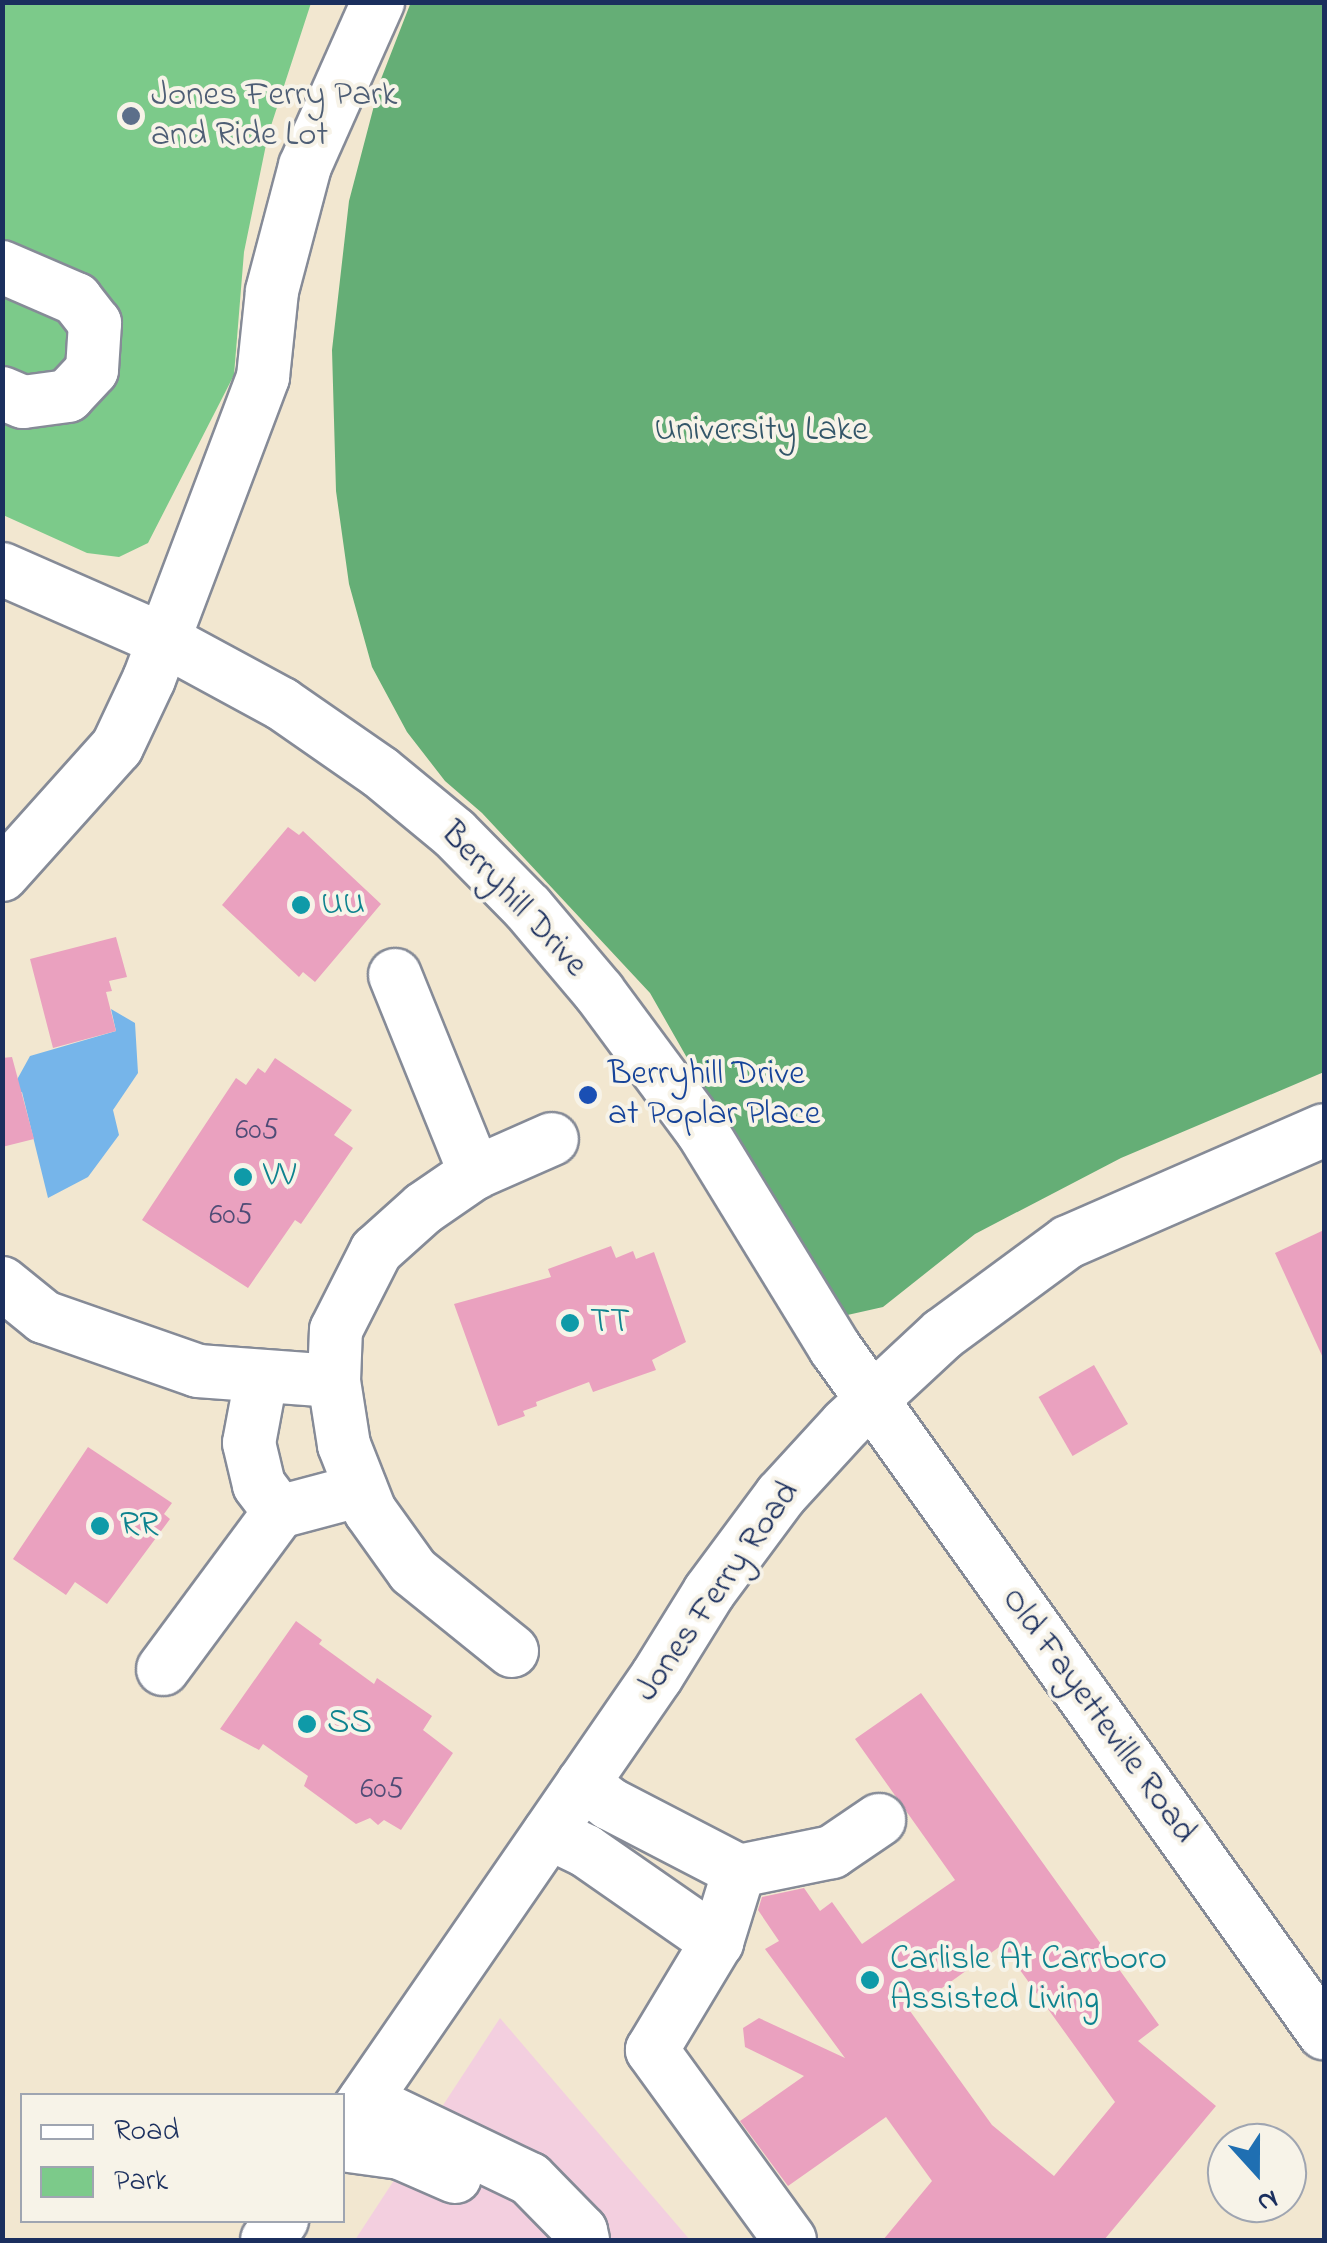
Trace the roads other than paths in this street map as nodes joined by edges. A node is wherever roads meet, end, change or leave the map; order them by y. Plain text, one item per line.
1 (378, 2) edge
2 (2, 267) edge
3 (2, 393) edge
4 (2, 569) edge
5 (164, 640) junction
6 (2, 875) edge
7 (395, 976) dead end
8 (1324, 1130) edge
9 (552, 1139) dead end
10 (475, 1173) junction
11 (2, 1284) edge
12 (261, 1379) junction
13 (334, 1381) junction
14 (871, 1399) junction
15 (362, 1490) junction
16 (279, 1512) junction
17 (512, 1651) dead end
18 (163, 1669) dead end
19 (584, 1783) junction
20 (879, 1820) dead end
21 (550, 1833) junction
22 (739, 1871) junction
23 (717, 1942) junction
24 (1324, 2033) edge
25 (350, 2126) edge
26 (549, 2240) edge
27 (583, 2240) edge
28 (790, 2240) edge

1 - 5 street
2 - 3 street
4 - 5 street, Berryhill Drive
5 - 6 street
5 - 14 street, Berryhill Drive
7 - 10 street
8 - 14 street, Jones Ferry Road
9 - 10 street
10 - 13 street
11 - 12 street
12 - 13 street
12 - 16 street
13 - 15 street
14 - 19 street, Jones Ferry Road
14 - 24 street, Old Fayetteville Road
15 - 16 street
15 - 17 street
16 - 18 street
19 - 21 street, Jones Ferry Road
19 - 22 street
20 - 22 street
21 - 23 street
21 - 25 street, Jones Ferry Road
22 - 23 street
23 - 28 street
25 - 26 street
25 - 27 street

